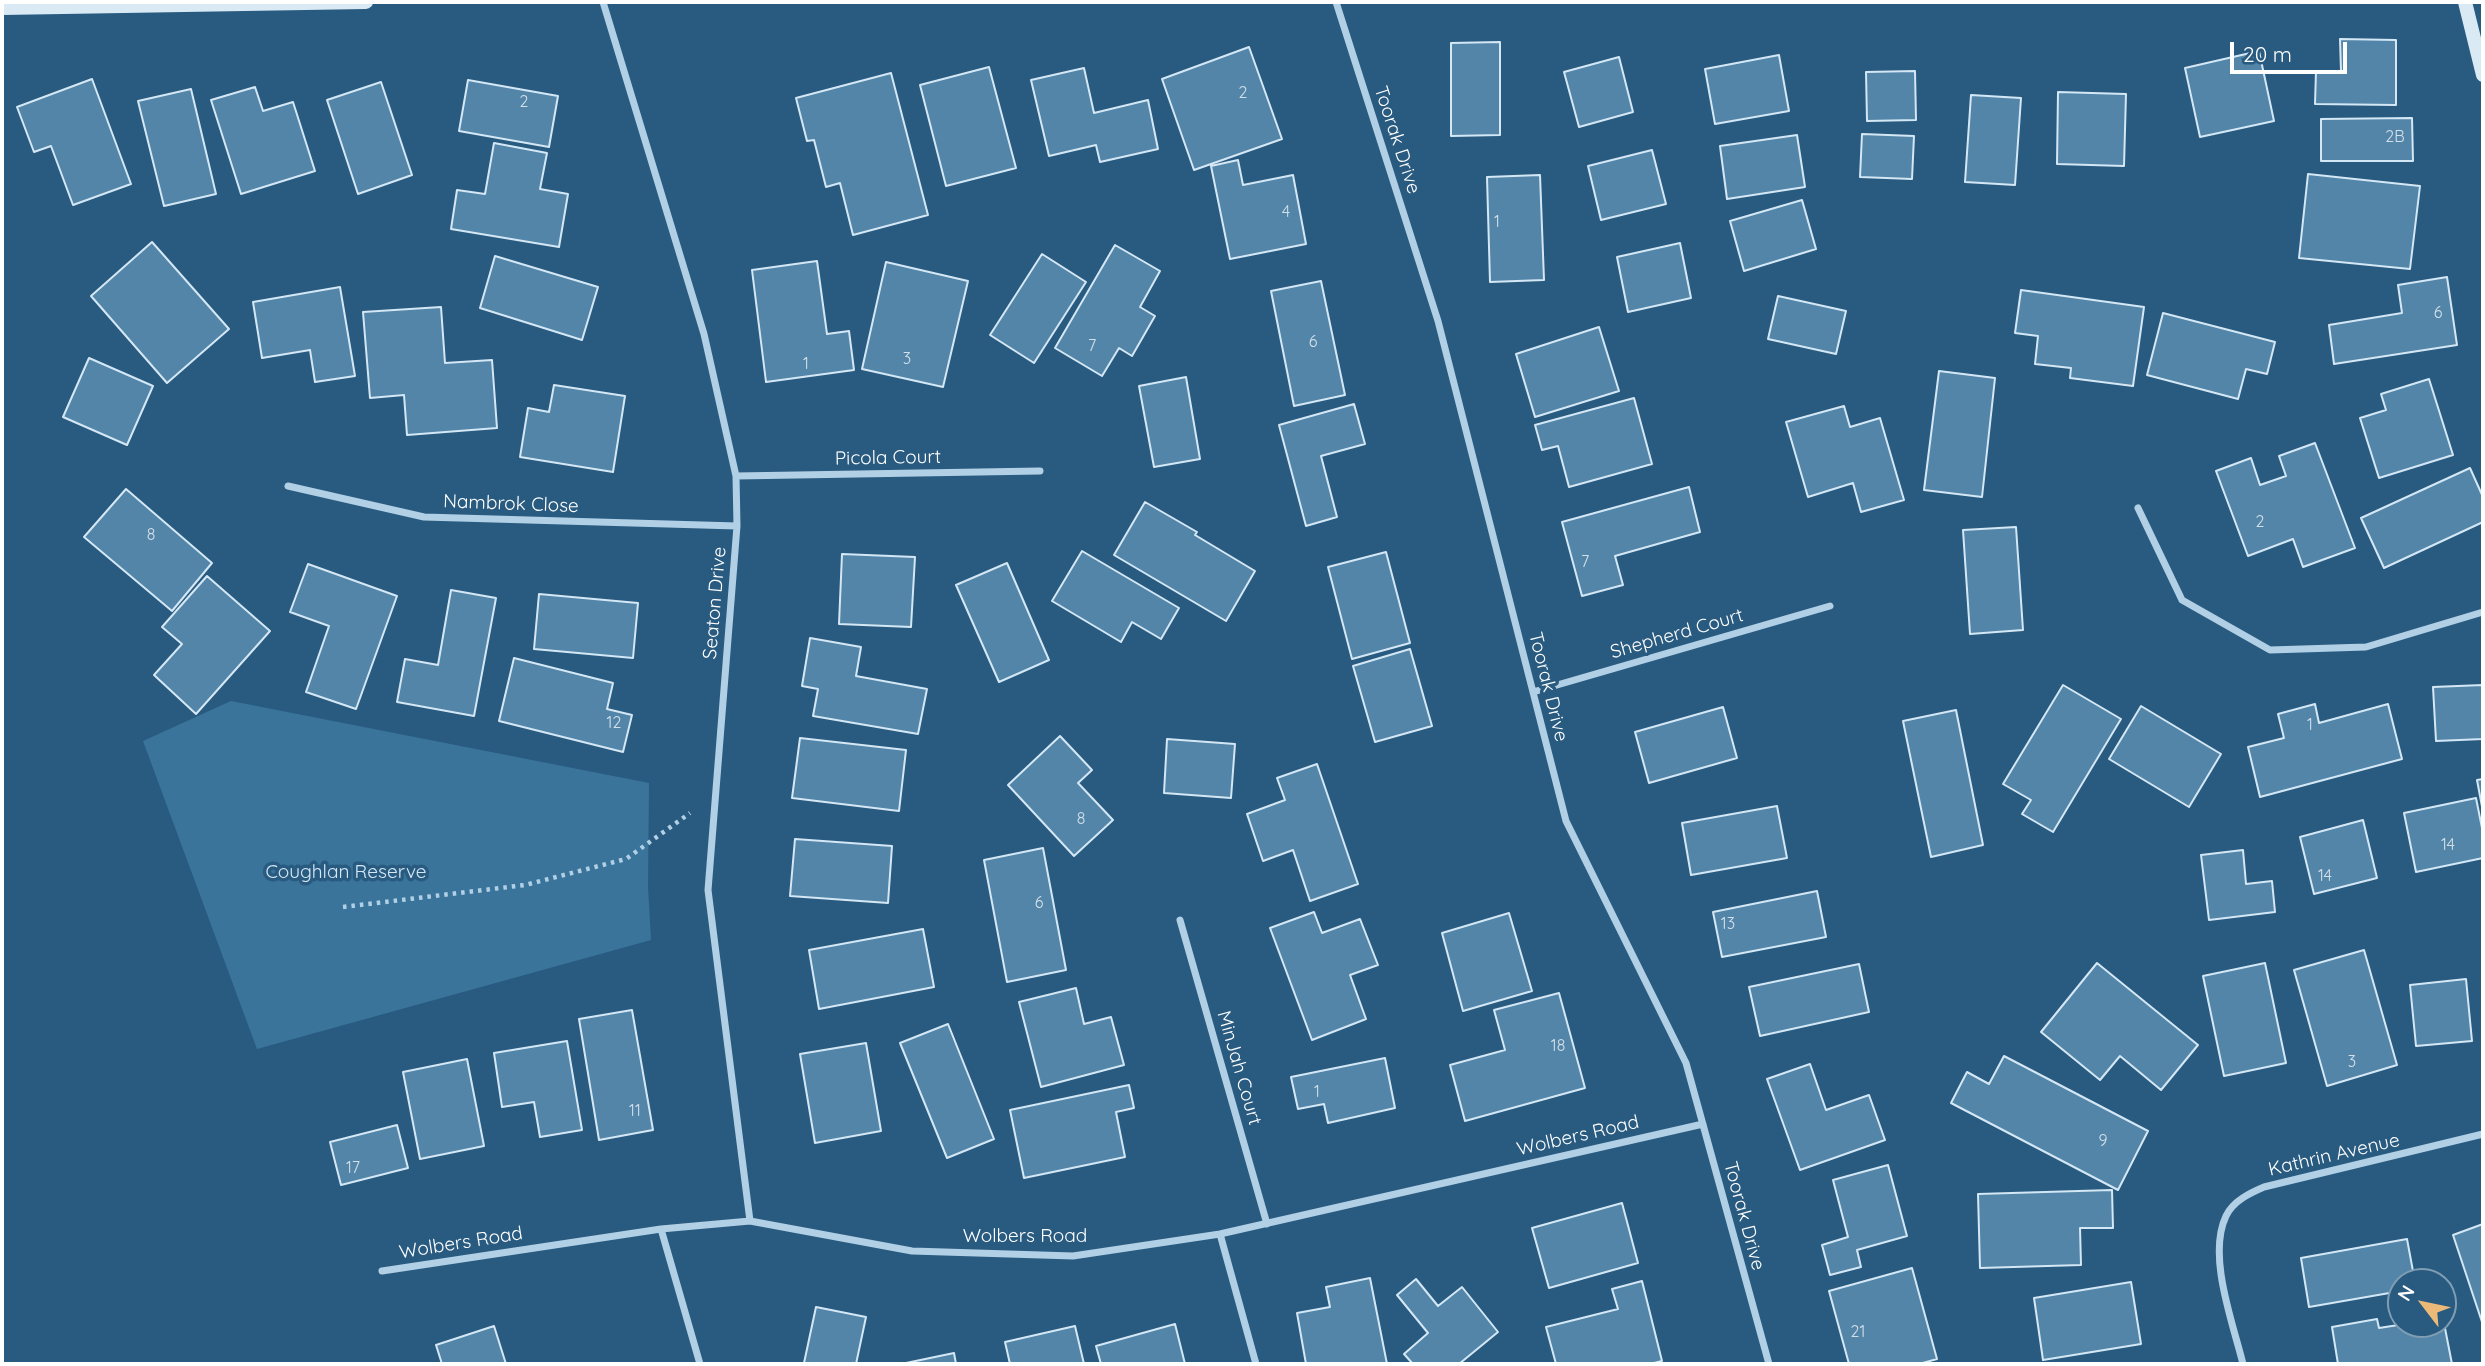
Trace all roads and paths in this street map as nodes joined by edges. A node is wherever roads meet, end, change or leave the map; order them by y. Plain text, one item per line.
1 (366, 2) edge
2 (603, 2) edge
3 (1336, 2) edge
4 (2465, 2) edge
5 (2, 8) edge
6 (2483, 75) edge
7 (1040, 471) dead end
8 (736, 477) junction
9 (288, 486) dead end
10 (2138, 508) dead end
11 (737, 526) junction
12 (1830, 606) dead end
13 (2483, 612) edge
14 (1534, 692) junction
15 (715, 794) junction
16 (343, 907) dead end
17 (1180, 920) dead end
18 (1703, 1124) junction
19 (2483, 1134) edge
20 (751, 1221) junction
21 (1267, 1224) junction
22 (661, 1229) junction
23 (1220, 1234) junction
24 (382, 1271) dead end
25 (700, 1364) edge
26 (1256, 1364) edge
27 (1769, 1364) edge
28 (2243, 1364) edge

1 - 5 main road
2 - 8 street, Seaton Drive
3 - 14 street, Toorak Drive
4 - 6 main road
7 - 8 street, Picola Court
8 - 11 street, Seaton Drive
9 - 11 street, Nambrok Close
10 - 13 street
11 - 15 street, Seaton Drive
12 - 14 street, Shepherd Court
14 - 18 street, Toorak Drive
15 - 16 path
15 - 20 street, Seaton Drive
17 - 21 street, MinJah Court
18 - 21 street, Wolbers Road
18 - 27 street, Toorak Drive
19 - 28 street, Kathrin Avenue
20 - 22 street, Wolbers Road
20 - 23 street, Wolbers Road
21 - 23 street, Wolbers Road
22 - 24 street, Wolbers Road
22 - 25 street
23 - 26 street

